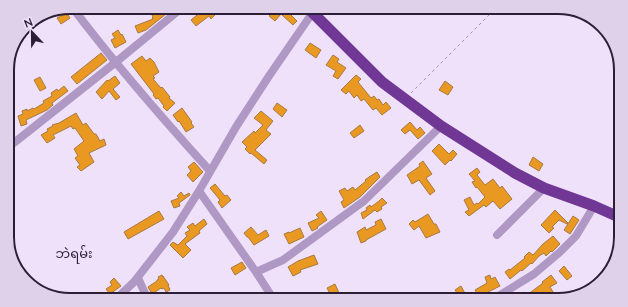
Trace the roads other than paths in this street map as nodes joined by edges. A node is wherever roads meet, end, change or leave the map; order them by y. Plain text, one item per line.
1 (77, 14) edge
2 (174, 14) edge
3 (308, 14) edge
4 (314, 14) edge
5 (116, 62) junction
6 (441, 126) junction
7 (14, 142) edge
8 (210, 171) junction
9 (544, 188) junction
10 (199, 191) junction
11 (594, 206) junction
12 (614, 215) edge
13 (497, 235) dead end
14 (256, 272) junction
15 (138, 278) junction
16 (122, 293) edge
17 (145, 293) edge
18 (270, 293) edge
19 (503, 293) edge

1 - 5 street
2 - 5 street
3 - 8 street
4 - 6 highway
5 - 7 street
5 - 8 street
6 - 9 highway
6 - 14 street
8 - 10 street
9 - 11 highway
9 - 13 street
10 - 14 street
10 - 15 street
11 - 12 highway
11 - 19 street
14 - 18 street
15 - 16 street
15 - 17 street

